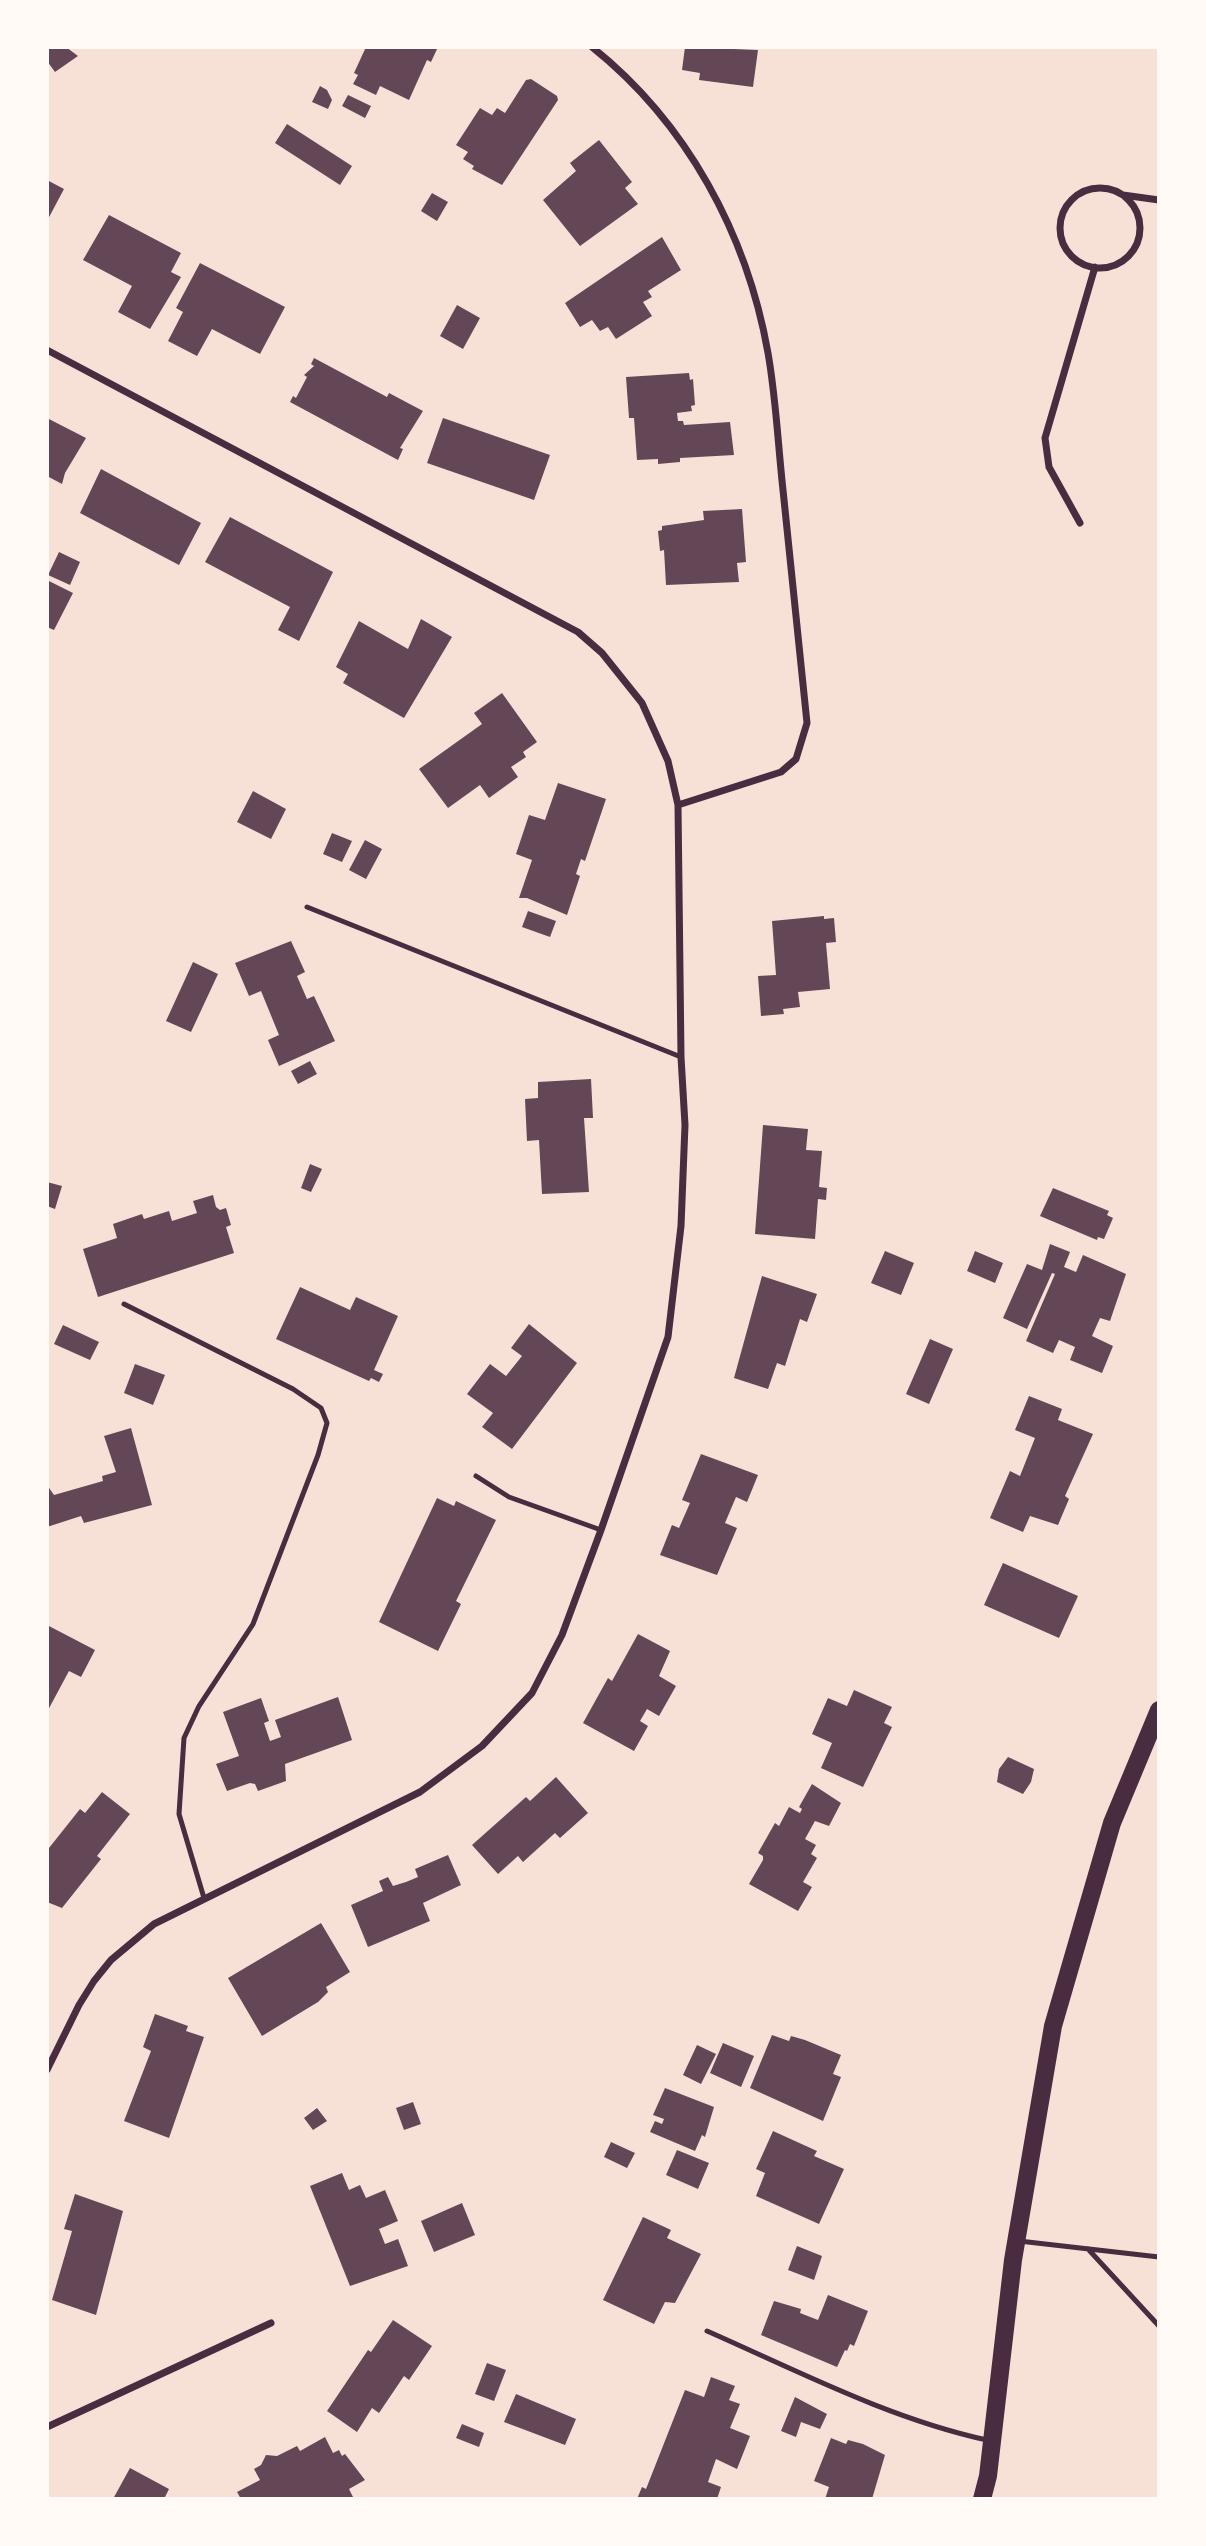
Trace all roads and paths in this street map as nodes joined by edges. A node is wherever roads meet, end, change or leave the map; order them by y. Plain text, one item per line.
1 (592, 47) edge
2 (1123, 195) junction
3 (1159, 200) edge
4 (1095, 267) junction
5 (47, 350) edge
6 (1080, 523) dead end
7 (678, 805) junction
8 (307, 907) dead end
9 (681, 1057) junction
10 (124, 1304) dead end
11 (476, 1476) dead end
12 (601, 1530) junction
13 (1159, 1710) edge
14 (204, 1898) junction
15 (47, 2070) edge
16 (1016, 2241) junction
17 (1088, 2249) junction
18 (1159, 2257) edge
19 (271, 2323) dead end
20 (1159, 2326) edge
21 (707, 2331) dead end
22 (47, 2427) edge
23 (992, 2441) junction
24 (982, 2499) edge

1 - 7 street
2 - 3 street
2 - 4 street
2 - 4 street
4 - 6 street
5 - 7 street
7 - 9 street
8 - 9 lane
9 - 12 street
10 - 14 lane
11 - 12 lane
12 - 14 street
13 - 16 main road
14 - 15 street
16 - 17 lane
16 - 23 main road
17 - 18 lane
17 - 20 lane
19 - 22 street
21 - 23 lane
23 - 24 main road

